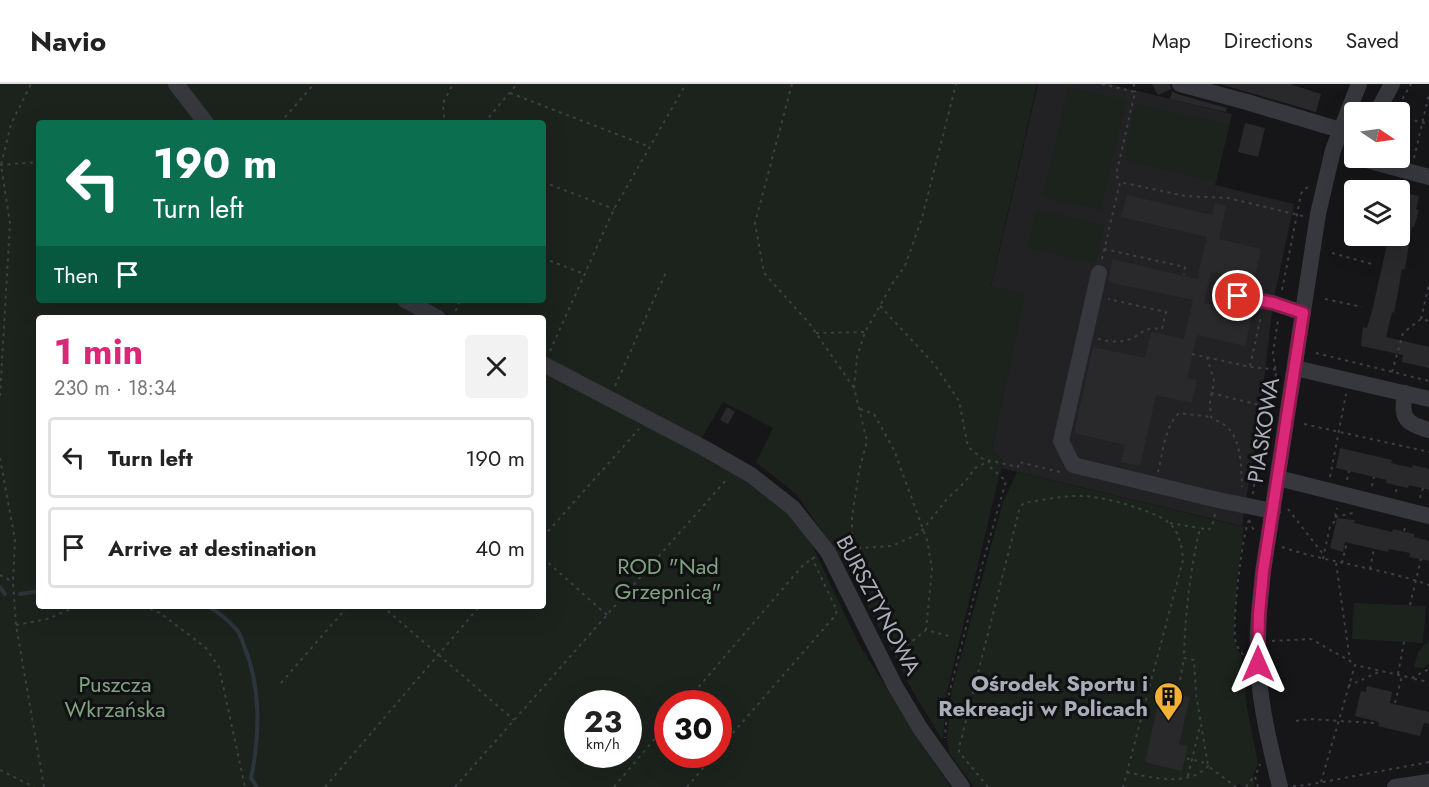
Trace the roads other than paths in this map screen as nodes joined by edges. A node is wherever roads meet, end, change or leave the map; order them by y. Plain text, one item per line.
1 (176, 84) edge
2 (1180, 84) edge
3 (1359, 84) edge
4 (1392, 84) edge
5 (1382, 102) edge
6 (204, 120) edge
7 (1340, 130) junction
8 (1333, 150) junction
9 (1344, 153) edge
10 (1393, 168) edge
11 (1429, 177) edge
12 (1099, 273) road end
13 (1238, 296) dead end
14 (410, 303) edge
15 (1303, 313) junction
16 (432, 315) edge
17 (547, 357) edge
18 (1288, 369) junction
19 (1405, 393) junction
20 (1429, 399) edge
21 (1429, 430) edge
22 (1278, 478) junction
23 (1280, 510) junction
24 (1429, 516) edge
25 (1429, 782) edge
26 (963, 787) edge
27 (1280, 787) edge
28 (1395, 787) edge

1 - 6 street
2 - 7 street
3 - 7 street, PIASKOWA
4 - 5 street
7 - 8 street, PIASKOWA
8 - 9 street
8 - 15 street, PIASKOWA
10 - 11 street
12 - 23 street
13 - 15 street
14 - 16 street
15 - 18 street, PIASKOWA
17 - 26 street, BURSZTYNOWA
18 - 19 street
18 - 22 street, PIASKOWA
19 - 20 street
19 - 21 street
22 - 23 street, PIASKOWA
22 - 24 street
23 - 27 street, PIASKOWA
25 - 28 street

